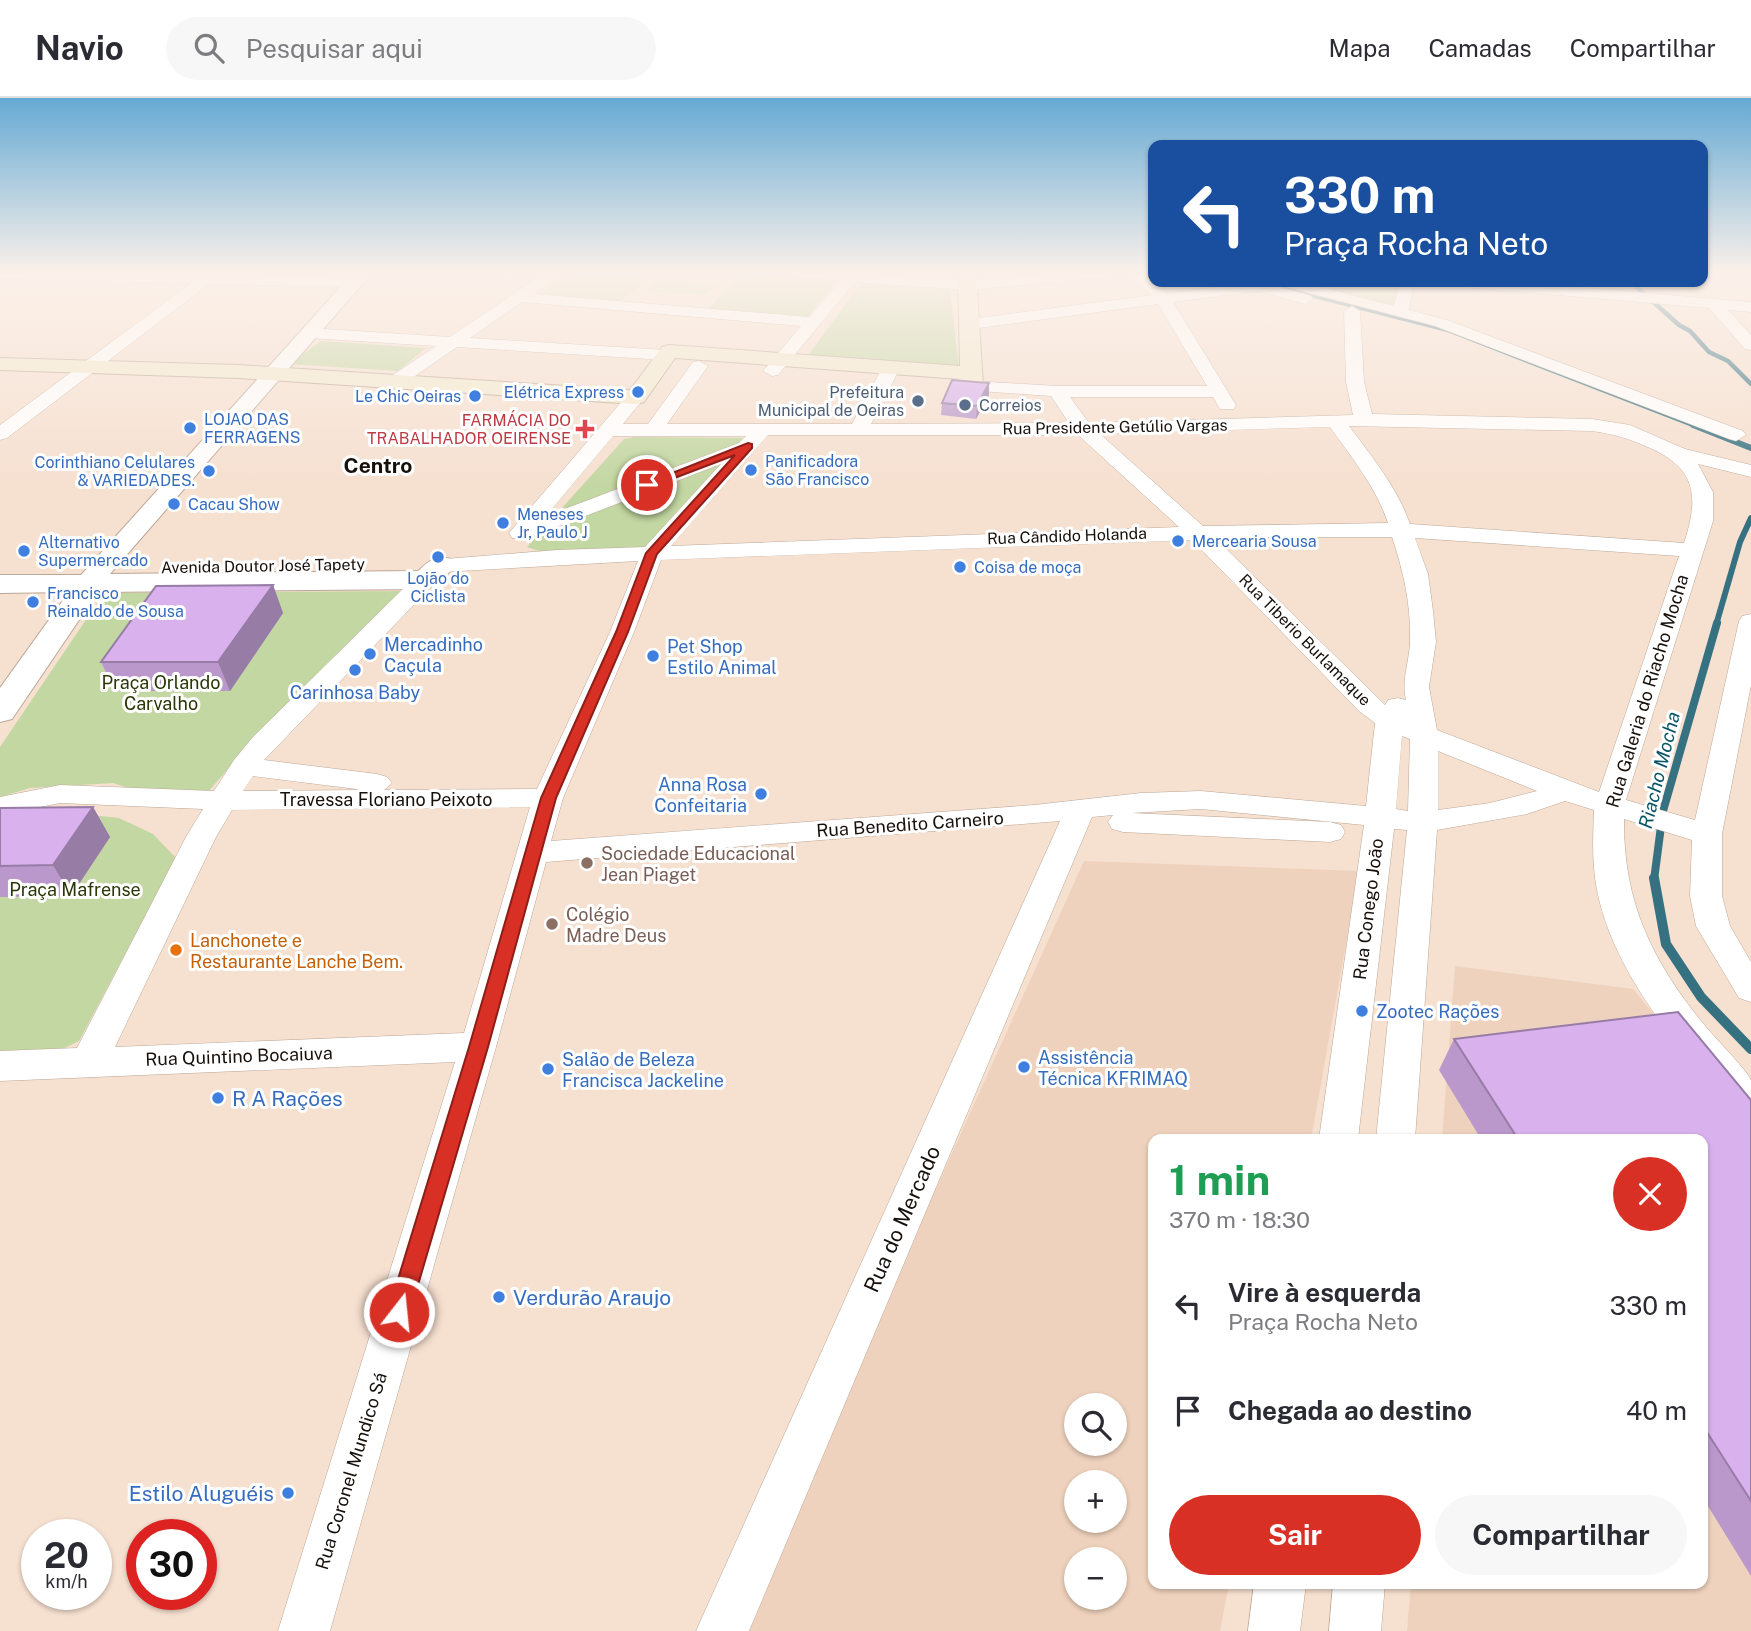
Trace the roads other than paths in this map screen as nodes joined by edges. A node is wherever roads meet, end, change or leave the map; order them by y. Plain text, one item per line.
1 (119, 345) edge
2 (298, 345) edge
3 (446, 345) edge
4 (519, 345) edge
5 (794, 345) edge
6 (971, 345) edge
7 (1190, 345) edge
8 (1353, 345) edge
9 (1470, 345) edge
10 (1502, 345) edge
11 (0, 356) edge
12 (676, 358) junction
13 (99, 360) junction
14 (0, 364) edge
15 (777, 365) junction
16 (276, 368) junction
17 (888, 374) junction
18 (401, 377) junction
19 (972, 379) junction
20 (1057, 391) junction
21 (640, 392) junction
22 (1219, 392) junction
23 (21, 408) edge
24 (1336, 421) junction
25 (1364, 421) junction
26 (1239, 425) junction
27 (654, 429) junction
28 (1083, 429) junction
29 (1623, 429) junction
30 (608, 430) junction
31 (858, 430) junction
32 (0, 434) edge
33 (1736, 435) dead end
34 (755, 438) junction
35 (1692, 457) junction
36 (1751, 471) edge
37 (1402, 530) junction
38 (1195, 531) junction
39 (520, 533) junction
40 (1692, 550) junction
41 (652, 553) junction
42 (498, 560) junction
43 (0, 568) edge
44 (433, 572) junction
45 (95, 575) junction
46 (0, 584) edge
47 (1751, 621) edge
48 (1416, 687) junction
49 (0, 712) edge
50 (1389, 721) junction
51 (1424, 736) junction
52 (244, 766) junction
53 (1564, 791) junction
54 (548, 798) junction
55 (497, 799) junction
56 (223, 801) junction
57 (0, 806) edge
58 (1614, 807) junction
59 (1079, 815) junction
60 (1379, 827) junction
61 (1422, 831) junction
62 (1701, 832) junction
63 (534, 853) junction
64 (1751, 989) edge
65 (478, 1047) junction
66 (89, 1062) junction
67 (0, 1066) edge
68 (1751, 1107) edge
69 (1339, 1134) edge
70 (1396, 1134) edge
71 (1279, 1589) edge
72 (1359, 1589) edge
73 (304, 1631) edge
74 (722, 1631) edge
75 (1274, 1631) edge
76 (1355, 1631) edge

1 - 13 street
2 - 16 street
3 - 18 street
4 - 12 street
5 - 15 street
6 - 19 main road
7 - 22 street
8 - 25 street
9 - 29 street
10 - 33 street
11 - 13 main road
12 - 15 main road
12 - 21 main road
12 - 27 street
13 - 14 main road
13 - 16 main road
13 - 23 street
15 - 17 main road
16 - 18 main road
16 - 45 street
17 - 19 main road
17 - 31 street
18 - 21 main road
19 - 20 street
20 - 22 street
20 - 28 street, Rua Tiberio Burlamaque
21 - 30 street
22 - 26 street
23 - 32 street
24 - 25 street, Rua Presidente Getúlio Vargas
24 - 26 street, Rua Presidente Getúlio Vargas
24 - 37 street
25 - 29 street, Rua Presidente Getúlio Vargas
26 - 28 street, Rua Presidente Getúlio Vargas
27 - 30 street, Rua Presidente Getúlio Vargas
27 - 34 street, Rua Presidente Getúlio Vargas
28 - 31 street, Rua Presidente Getúlio Vargas
28 - 38 street, Rua Tiberio Burlamaque
29 - 35 street, Rua Presidente Getúlio Vargas
30 - 39 street
31 - 34 street, Rua Presidente Getúlio Vargas
34 - 39 street
34 - 41 street, Rua Coronel Mundico Sá
35 - 36 street, Rua Presidente Getúlio Vargas
35 - 40 street, Rua Galeria do Riacho Mocha
37 - 38 street, Rua Cândido Holanda
37 - 40 street, Rua Cândido Holanda
37 - 48 street
38 - 41 street, Rua Cândido Holanda
38 - 50 street, Rua Tiberio Burlamaque
39 - 42 street
40 - 58 street, Rua Galeria do Riacho Mocha
41 - 42 street, Rua Cândido Holanda
41 - 54 street, Rua Coronel Mundico Sá
42 - 44 street, Rua Cândido Holanda
43 - 45 street, Avenida Doutor José Tapety
44 - 45 street, Avenida Doutor José Tapety
44 - 52 street
45 - 46 street, Avenida Doutor José Tapety
45 - 49 street
47 - 62 street
48 - 50 street
48 - 51 street
50 - 51 street, Rua Tiberio Burlamaque
50 - 60 street, Rua Conego João
51 - 53 street, Rua Tiberio Burlamaque
51 - 61 street
52 - 55 street
52 - 56 street
53 - 58 street, Rua Tiberio Burlamaque
53 - 61 street, Rua Benedito Carneiro
54 - 55 street, Travessa Floriano Peixoto
54 - 63 street, Rua Coronel Mundico Sá
55 - 56 street, Travessa Floriano Peixoto
56 - 57 street
56 - 66 street
58 - 62 street, Rua Tiberio Burlamaque
58 - 68 street, Rua Galeria do Riacho Mocha
59 - 60 street, Rua Benedito Carneiro
59 - 63 street, Rua Benedito Carneiro
59 - 74 street, Rua do Mercado
60 - 61 street, Rua Benedito Carneiro
60 - 69 street, Rua Conego João
61 - 70 street
62 - 64 street
63 - 65 street, Rua Coronel Mundico Sá
65 - 66 street, Rua Quintino Bocaiuva
65 - 73 street, Rua Coronel Mundico Sá
66 - 67 street, Rua Quintino Bocaiuva
71 - 75 street
72 - 76 street

